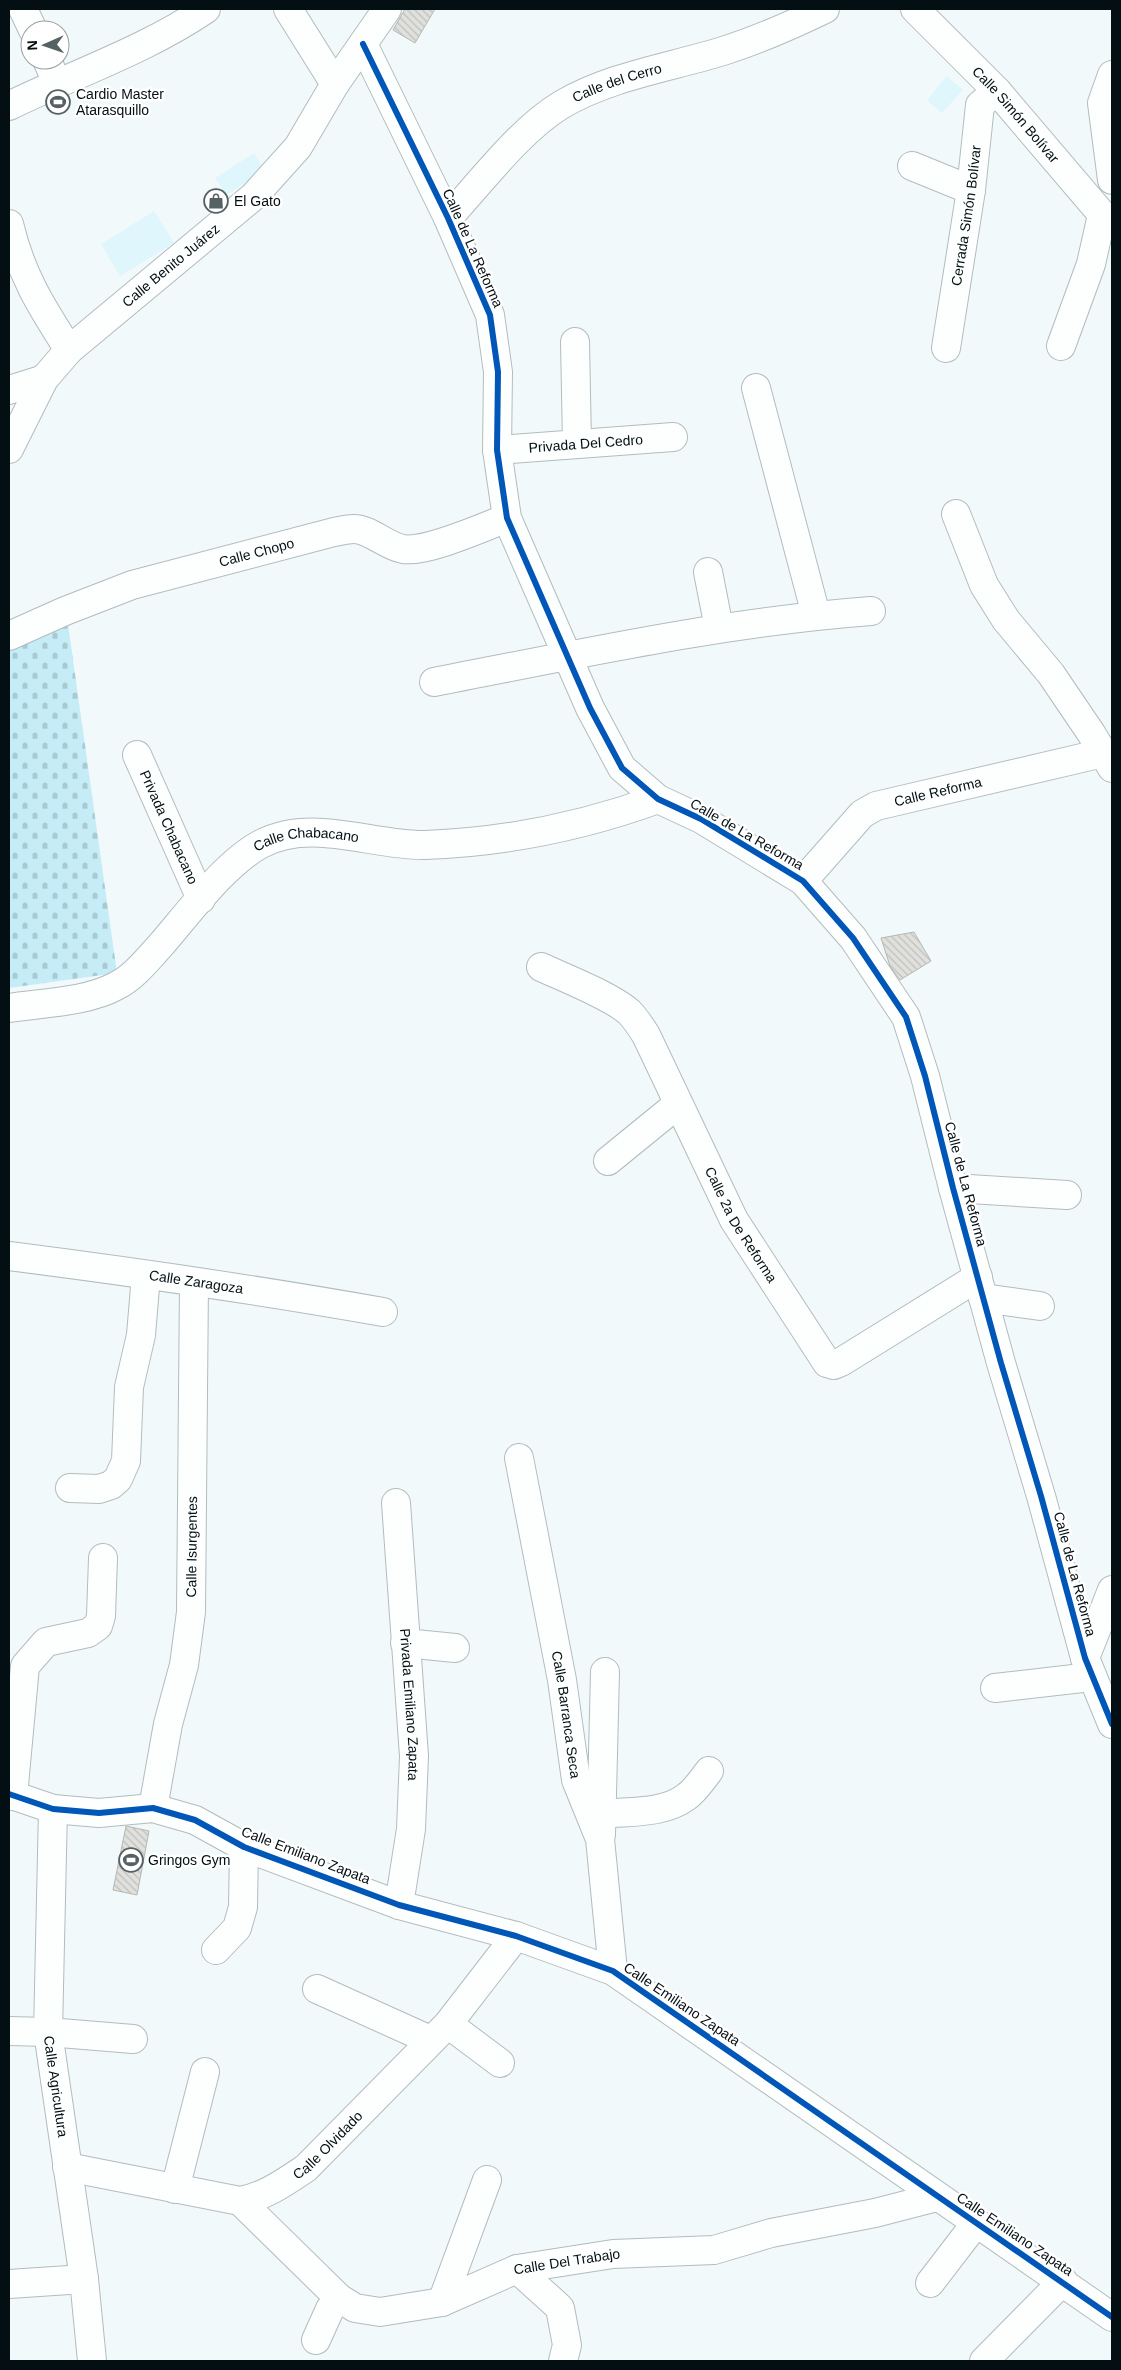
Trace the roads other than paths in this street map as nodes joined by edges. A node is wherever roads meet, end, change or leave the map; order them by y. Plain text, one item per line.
1 (206, 9) edge
2 (288, 9) edge
3 (387, 9) edge
4 (825, 9) edge
5 (915, 9) edge
6 (364, 44) junction
7 (52, 71) edge
8 (1112, 75) edge
9 (335, 84) junction
10 (997, 91) junction
11 (9, 106) edge
12 (912, 166) dead end
13 (1112, 180) edge
14 (971, 190) junction
15 (448, 218) junction
16 (1107, 221) edge
17 (9, 224) edge
18 (575, 342) dead end
19 (1061, 346) dead end
20 (946, 348) dead end
21 (68, 350) junction
22 (44, 379) junction
23 (756, 388) dead end
24 (9, 390) edge
25 (673, 437) dead end
26 (577, 443) junction
27 (9, 449) edge
28 (497, 450) junction
29 (956, 514) dead end
30 (507, 518) junction
31 (708, 572) dead end
32 (871, 611) dead end
33 (816, 615) junction
34 (719, 628) junction
35 (9, 636) edge
36 (568, 656) junction
37 (434, 682) dead end
38 (137, 754) dead end
39 (1108, 761) edge
40 (658, 799) junction
41 (803, 881) junction
42 (201, 899) junction
43 (541, 966) dead end
44 (9, 1008) edge
45 (678, 1104) junction
46 (608, 1161) dead end
47 (953, 1188) junction
48 (1067, 1195) dead end
49 (9, 1256) edge
50 (146, 1275) junction
51 (194, 1283) junction
52 (981, 1287) junction
53 (1040, 1306) dead end
54 (383, 1312) dead end
55 (519, 1458) dead end
56 (70, 1488) dead end
57 (396, 1503) dead end
58 (103, 1558) dead end
59 (1112, 1590) edge
60 (405, 1643) junction
61 (455, 1648) dead end
62 (1088, 1668) junction
63 (606, 1672) dead end
64 (995, 1688) dead end
65 (1112, 1724) edge
66 (710, 1771) dead end
67 (11, 1795) edge
68 (153, 1808) junction
69 (53, 1809) junction
70 (601, 1826) junction
71 (244, 1847) junction
72 (399, 1905) junction
73 (516, 1936) junction
74 (216, 1950) dead end
75 (613, 1971) junction
76 (317, 1989) dead end
77 (9, 2031) edge
78 (48, 2032) junction
79 (439, 2032) junction
80 (133, 2039) dead end
81 (500, 2062) dead end
82 (205, 2072) dead end
83 (67, 2167) junction
84 (487, 2180) dead end
85 (175, 2189) junction
86 (937, 2197) junction
87 (240, 2201) junction
88 (976, 2223) junction
89 (517, 2269) junction
90 (84, 2279) junction
91 (1063, 2281) junction
92 (930, 2283) dead end
93 (9, 2284) edge
94 (339, 2298) junction
95 (442, 2302) junction
96 (1112, 2317) edge
97 (316, 2340) dead end
98 (92, 2361) edge
99 (563, 2361) edge
100 (984, 2361) edge

1 - 7 street
2 - 9 street
3 - 6 street, Calle Benito Juárez
4 - 15 street, Calle del Cerro
5 - 10 street, Calle Simón Bolívar
6 - 9 street, Calle Benito Juárez
6 - 15 street, Calle de La Reforma
7 - 11 street
8 - 13 street
9 - 21 street, Calle Benito Juárez
10 - 14 street, Cerrada Simón Bolívar
10 - 16 street, Calle Simón Bolívar
12 - 14 street
14 - 20 street, Cerrada Simón Bolívar
15 - 28 street, Calle de La Reforma
16 - 19 street
17 - 21 street
18 - 26 street
21 - 22 street, Calle Benito Juárez
22 - 24 street
22 - 27 street, Calle Benito Juárez
23 - 33 street
25 - 26 street, Privada Del Cedro
26 - 28 street, Privada Del Cedro
28 - 30 street, Calle de La Reforma
29 - 39 street
30 - 35 street, Calle Chopo
30 - 36 street, Calle de La Reforma
31 - 34 street
32 - 33 street
33 - 34 street
34 - 36 street
36 - 37 street
36 - 40 street, Calle de La Reforma
38 - 42 street, Privada Chabacano
39 - 41 street, Calle Reforma
40 - 41 street, Calle de La Reforma
40 - 42 street, Calle Chabacano
41 - 47 street, Calle de La Reforma
42 - 44 street, Calle Chabacano
43 - 45 street, Calle 2a De Reforma
45 - 46 street
45 - 52 street, Calle 2a De Reforma
47 - 48 street
47 - 52 street, Calle de La Reforma
49 - 50 street, Calle Zaragoza
50 - 51 street, Calle Zaragoza
50 - 56 street
51 - 54 street, Calle Zaragoza
51 - 68 street, Calle Isurgentes
52 - 53 street
52 - 62 street, Calle de La Reforma
55 - 70 street, Calle Barranca Seca
57 - 60 street, Privada Emiliano Zapata
58 - 67 street
59 - 62 street
60 - 61 street
60 - 72 street, Privada Emiliano Zapata
62 - 64 street
62 - 65 street, Calle de La Reforma
63 - 70 street
66 - 70 street
67 - 69 street, Calle Emiliano Zapata
68 - 69 street, Calle Emiliano Zapata
68 - 71 street, Calle Emiliano Zapata
69 - 78 street, Calle Agricultura
70 - 75 street, Calle Barranca Seca
71 - 72 street, Calle Emiliano Zapata
71 - 74 street
72 - 73 street, Calle Emiliano Zapata
73 - 75 street, Calle Emiliano Zapata
73 - 79 street, Calle Olvidado
75 - 86 street, Calle Emiliano Zapata
76 - 79 street
77 - 78 street
78 - 80 street
78 - 83 street, Calle Agricultura
79 - 81 street
79 - 87 street, Calle Olvidado
82 - 85 street
83 - 85 street, Calle Olvidado
83 - 90 street, Calle Agricultura
84 - 95 street
85 - 87 street, Calle Olvidado
86 - 88 street, Calle Emiliano Zapata
86 - 89 street, Calle Del Trabajo
87 - 94 street, Calle Del Trabajo
88 - 91 street, Calle Emiliano Zapata
88 - 92 street
89 - 95 street, Calle Del Trabajo
89 - 99 street
90 - 93 street
90 - 98 street, Calle Agricultura
91 - 96 street, Calle Emiliano Zapata
91 - 100 street
94 - 95 street, Calle Del Trabajo
94 - 97 street

